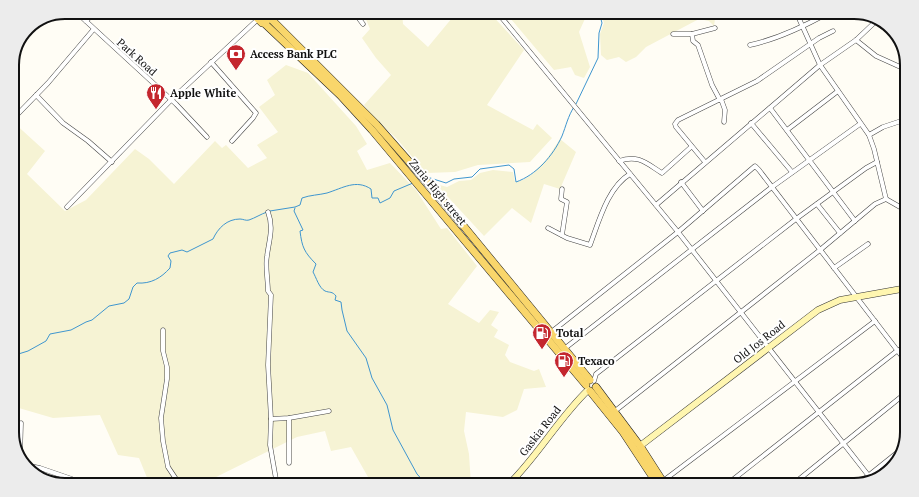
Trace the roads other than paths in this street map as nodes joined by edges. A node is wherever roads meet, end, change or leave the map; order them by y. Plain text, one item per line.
1 (258, 19) edge
2 (264, 19) edge
3 (264, 19) edge
4 (359, 19) edge
5 (504, 19) edge
6 (799, 19) edge
7 (817, 19) edge
8 (86, 21) edge
9 (874, 23) edge
10 (363, 24) dead end
11 (802, 27) junction
12 (715, 28) dead end
13 (93, 30) junction
14 (833, 31) dead end
15 (674, 34) dead end
16 (692, 34) junction
17 (856, 40) junction
18 (811, 44) junction
19 (750, 45) dead end
20 (211, 62) junction
21 (820, 65) junction
22 (900, 67) edge
23 (838, 91) junction
24 (36, 94) junction
25 (171, 100) junction
26 (721, 100) junction
27 (770, 108) junction
28 (19, 112) edge
29 (900, 121) edge
30 (724, 122) dead end
31 (751, 123) junction
32 (860, 124) junction
33 (787, 130) junction
34 (869, 135) junction
35 (207, 137) dead end
36 (232, 141) dead end
37 (691, 147) junction
38 (810, 159) junction
39 (619, 161) junction
40 (112, 162) junction
41 (705, 162) junction
42 (877, 162) junction
43 (792, 172) junction
44 (630, 174) junction
45 (680, 182) junction
46 (772, 187) junction
47 (562, 189) dead end
48 (834, 191) junction
49 (886, 199) junction
50 (817, 204) junction
51 (656, 205) junction
52 (68, 207) dead end
53 (900, 207) edge
54 (703, 211) junction
55 (268, 212) dead end
56 (796, 219) junction
57 (856, 221) junction
58 (548, 228) dead end
59 (678, 232) junction
60 (840, 233) junction
61 (562, 235) junction
62 (868, 244) dead end
63 (693, 250) junction
64 (820, 250) junction
65 (834, 268) junction
66 (717, 282) junction
67 (900, 289) edge
68 (855, 296) junction
69 (742, 312) junction
70 (875, 321) junction
71 (163, 330) dead end
72 (550, 333) junction
73 (769, 347) junction
74 (564, 349) junction
75 (898, 350) junction
76 (900, 353) edge
77 (796, 382) junction
78 (591, 386) junction
79 (900, 398) edge
80 (330, 411) dead end
81 (615, 411) junction
82 (820, 412) junction
83 (289, 418) junction
84 (271, 419) junction
85 (21, 423) dead end
86 (20, 443) edge
87 (844, 444) junction
88 (640, 446) junction
89 (893, 456) edge
90 (290, 463) dead end
91 (35, 467) edge
92 (869, 475) joint
93 (69, 478) edge
94 (175, 478) edge
95 (276, 478) edge
96 (514, 478) edge
97 (655, 478) edge
98 (656, 478) edge
99 (666, 478) edge
100 (735, 478) edge
101 (801, 478) edge

1 - 20 street
2 - 72 main road, Zaria High street
3 - 78 main road, Zaria High street
4 - 10 street
5 - 39 street
6 - 11 street
7 - 11 street
8 - 13 street, Park Road
9 - 17 street
11 - 18 street
11 - 19 street
12 - 16 street
13 - 24 street
13 - 25 street, Park Road
14 - 18 street
15 - 16 street
16 - 26 street
17 - 21 street
17 - 22 street
18 - 21 street
18 - 26 street
20 - 25 street
20 - 36 street
21 - 23 street
21 - 27 street
23 - 32 street
23 - 33 street
24 - 28 street
24 - 40 street
25 - 35 street, Park Road
25 - 40 street
26 - 30 street
26 - 37 street
27 - 31 street
27 - 33 street
29 - 34 street
31 - 41 street
31 - 43 street
32 - 34 street
32 - 38 street
33 - 38 street
34 - 42 street
37 - 39 street
37 - 41 street
38 - 43 street
38 - 48 street
39 - 44 street
40 - 52 street
41 - 45 street
42 - 48 street
42 - 49 street
43 - 46 street
44 - 51 street
44 - 61 street
45 - 51 street
45 - 54 street
46 - 54 street
46 - 56 street
46 - 63 street
47 - 61 street
48 - 50 street
48 - 57 street
49 - 53 street
49 - 57 street
50 - 56 street
50 - 60 street
51 - 59 street
54 - 59 street
55 - 84 street
56 - 64 street
56 - 66 street
57 - 60 street
58 - 61 street
59 - 63 street
59 - 72 street
60 - 64 street
62 - 65 street
63 - 66 street
63 - 74 street
64 - 65 street
64 - 69 street
65 - 68 street
66 - 69 street
66 - 78 street
67 - 68 main road, Old Jos Road
68 - 70 street
68 - 73 main road, Old Jos Road
69 - 73 street
69 - 81 street
70 - 75 street
70 - 77 street
71 - 94 street
72 - 74 main road, Zaria High street
73 - 77 street
73 - 88 main road, Old Jos Road
74 - 78 main road, Zaria High street
75 - 76 street
75 - 82 street
77 - 82 street
77 - 99 street
78 - 81 main road, Zaria High street
78 - 96 main road, Gaskia Road
78 - 97 main road, Zaria High street
79 - 87 street
80 - 83 street
81 - 88 main road, Zaria High street
82 - 87 street
82 - 100 street
83 - 84 street
83 - 90 street
84 - 95 street
85 - 86 street
87 - 92 street
87 - 101 street
88 - 98 main road, Zaria High street
89 - 92 street
91 - 93 street

